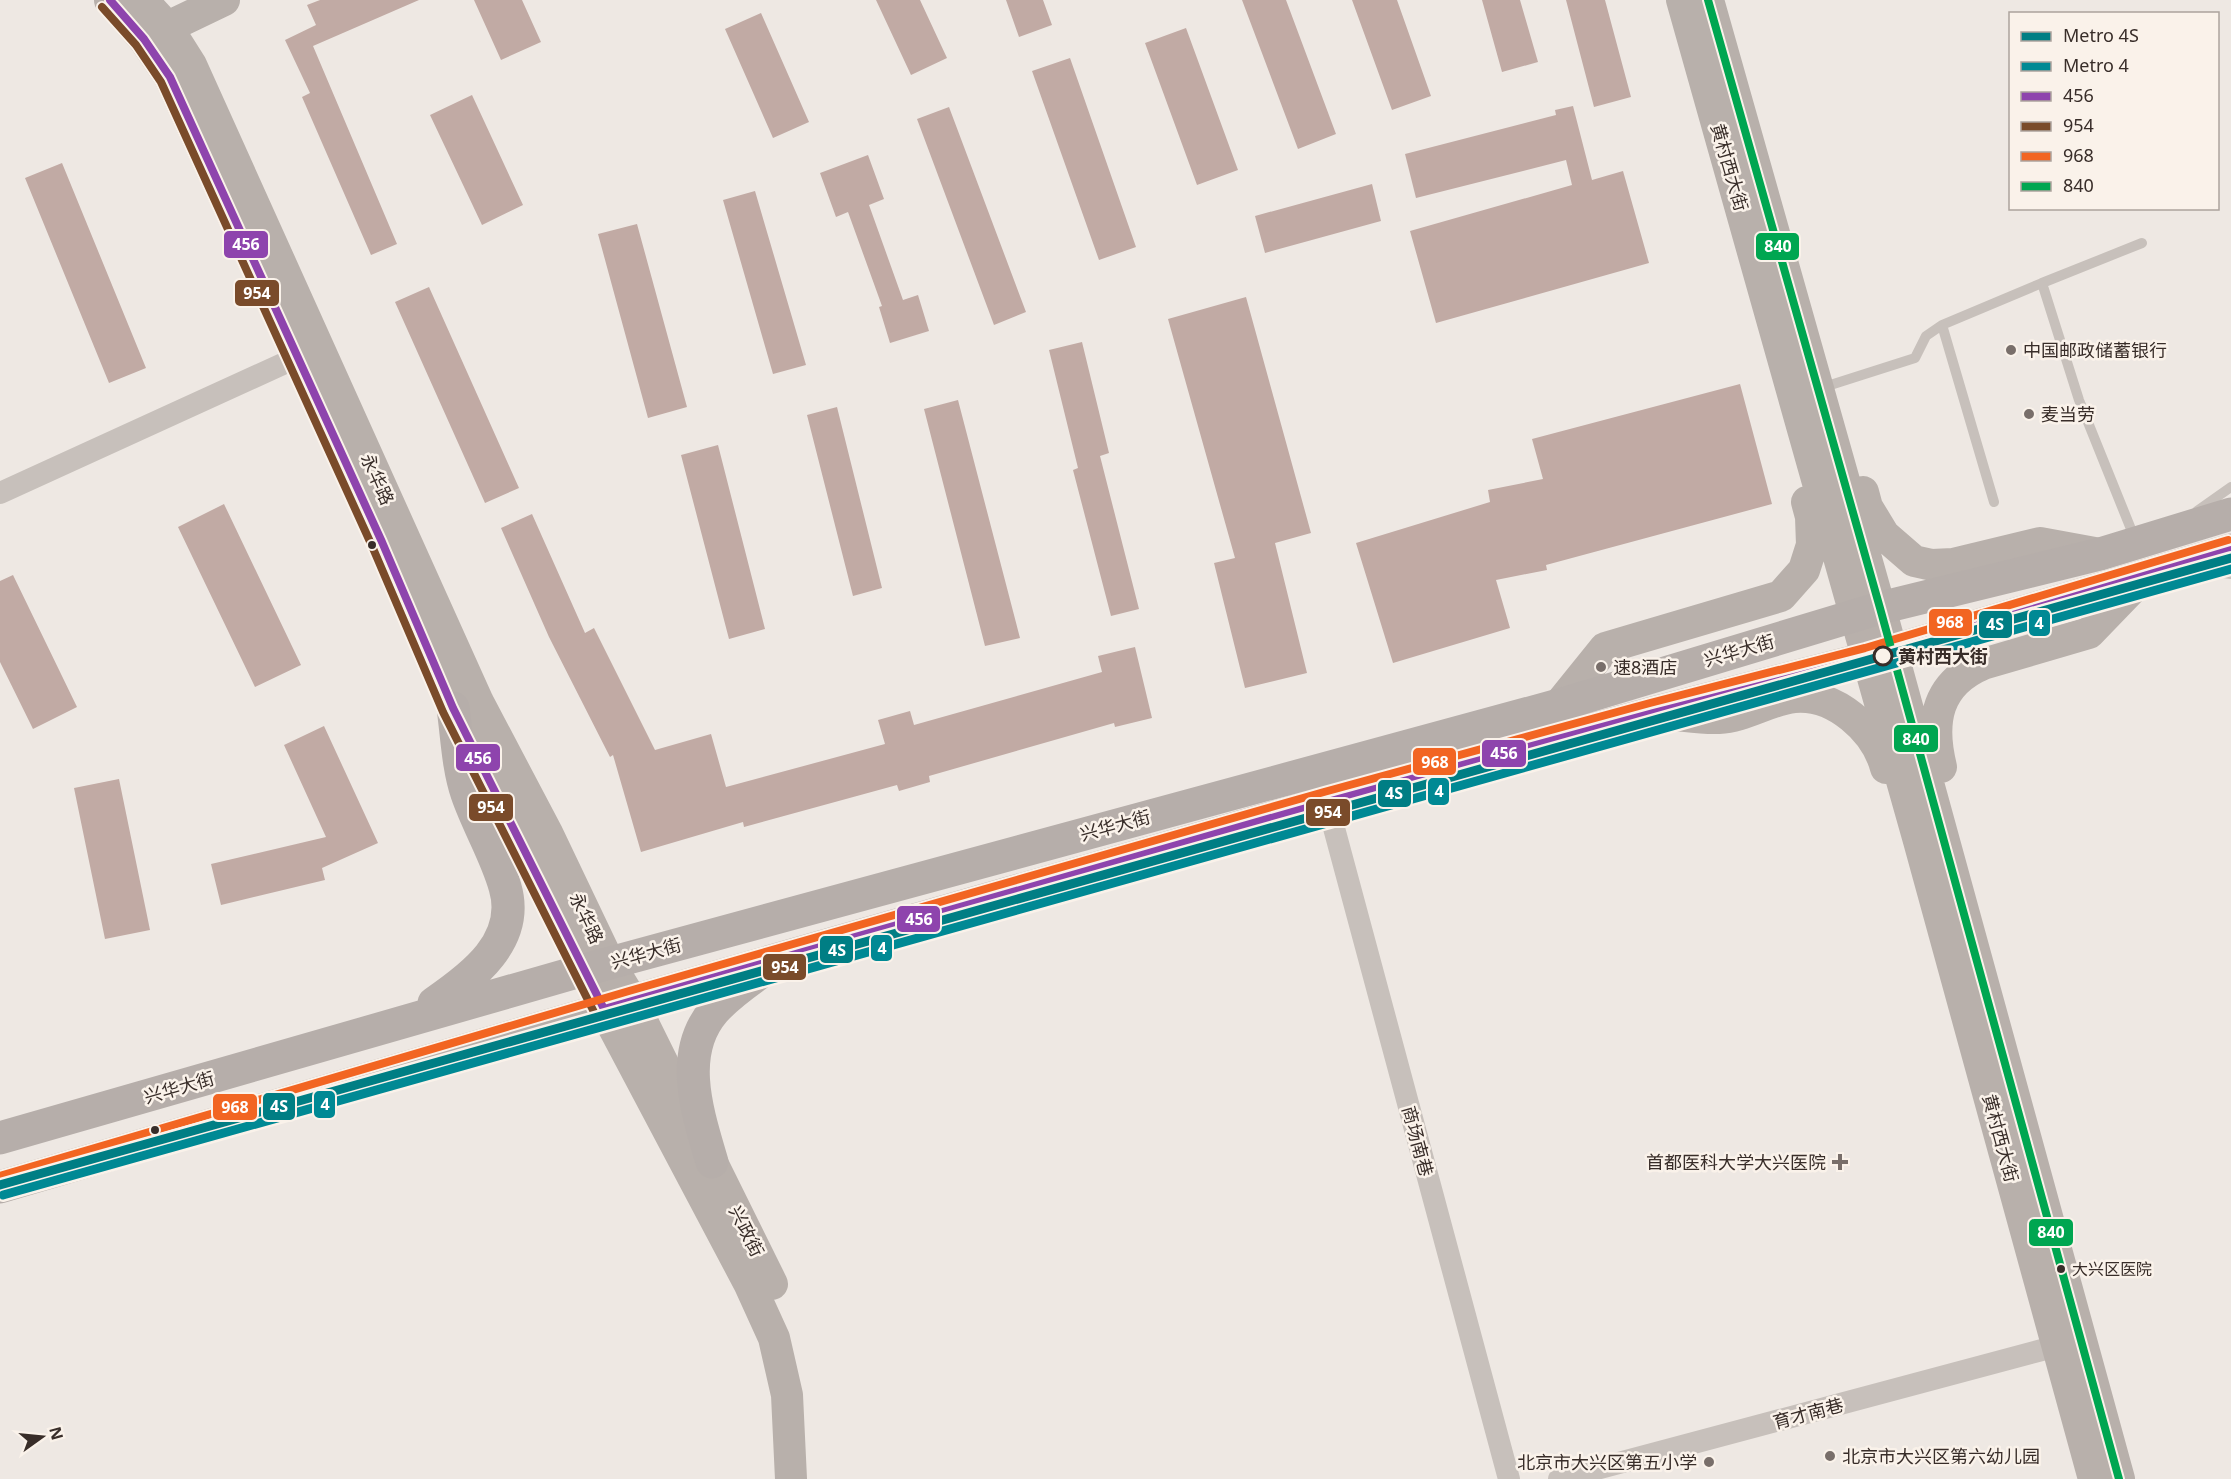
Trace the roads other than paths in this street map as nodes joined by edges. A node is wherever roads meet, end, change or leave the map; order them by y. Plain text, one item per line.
1 (224, 0) edge
2 (1682, 0) edge
3 (1708, 0) edge
4 (143, 11) edge
5 (2142, 243) dead end
6 (2043, 283) junction
7 (1942, 325) junction
8 (298, 357) junction
9 (1808, 401) junction
10 (1827, 424) junction
11 (2231, 487) edge
12 (0, 493) edge
13 (1994, 502) dead end
14 (2231, 514) edge
15 (2150, 539) junction
16 (2231, 550) edge
17 (2100, 554) junction
18 (2159, 571) junction
19 (2231, 574) edge
20 (1868, 612) junction
21 (1880, 654) junction
22 (1558, 705) junction
23 (453, 708) junction
24 (1653, 713) junction
25 (1327, 802) junction
26 (1919, 841) junction
27 (1957, 889) junction
28 (778, 960) junction
29 (596, 966) junction
30 (618, 1005) junction
31 (384, 1026) junction
32 (0, 1138) edge
33 (712, 1162) junction
34 (0, 1187) edge
35 (2057, 1346) junction
36 (791, 1479) edge
37 (803, 1479) edge
38 (1509, 1479) edge
39 (1559, 1479) edge
40 (2094, 1479) edge
41 (2119, 1479) edge

1 - 4 street
2 - 9 street, 黄村西大街
3 - 9 street, 黄村西大街
4 - 8 street, 永华路
4 - 29 street, 永华路
5 - 6 lane
6 - 7 lane
6 - 15 lane
7 - 9 lane
7 - 13 lane
8 - 12 street
8 - 23 street, 永华路
9 - 10 street, 黄村西大街
9 - 20 street, 黄村西大街
9 - 22 street
10 - 17 street
10 - 20 street, 黄村西大街
11 - 15 lane
14 - 15 main road, 兴华大街
15 - 17 main road, 兴华大街
16 - 18 main road, 兴华大街
17 - 20 main road, 兴华大街
18 - 19 lane
18 - 21 main road, 兴华大街
18 - 27 street
20 - 21 street, 黄村西大街
20 - 22 main road, 兴华大街
21 - 24 main road, 兴华大街
21 - 26 street, 黄村西大街
21 - 27 street, 黄村西大街
22 - 29 main road, 兴华大街
23 - 29 street, 永华路
23 - 31 main road
24 - 25 main road, 兴华大街
24 - 26 street
25 - 28 main road, 兴华大街
25 - 38 street, 商场南巷
26 - 35 street, 黄村西大街
27 - 41 street, 黄村西大街
28 - 30 main road, 兴华大街
28 - 33 main road
29 - 30 street
29 - 31 main road, 兴华大街
30 - 33 street, 兴政街
30 - 34 main road, 兴华大街
30 - 36 street, 兴政街
31 - 32 main road, 兴华大街
33 - 37 street, 兴政街
35 - 39 street, 育才南巷
35 - 40 street, 黄村西大街

